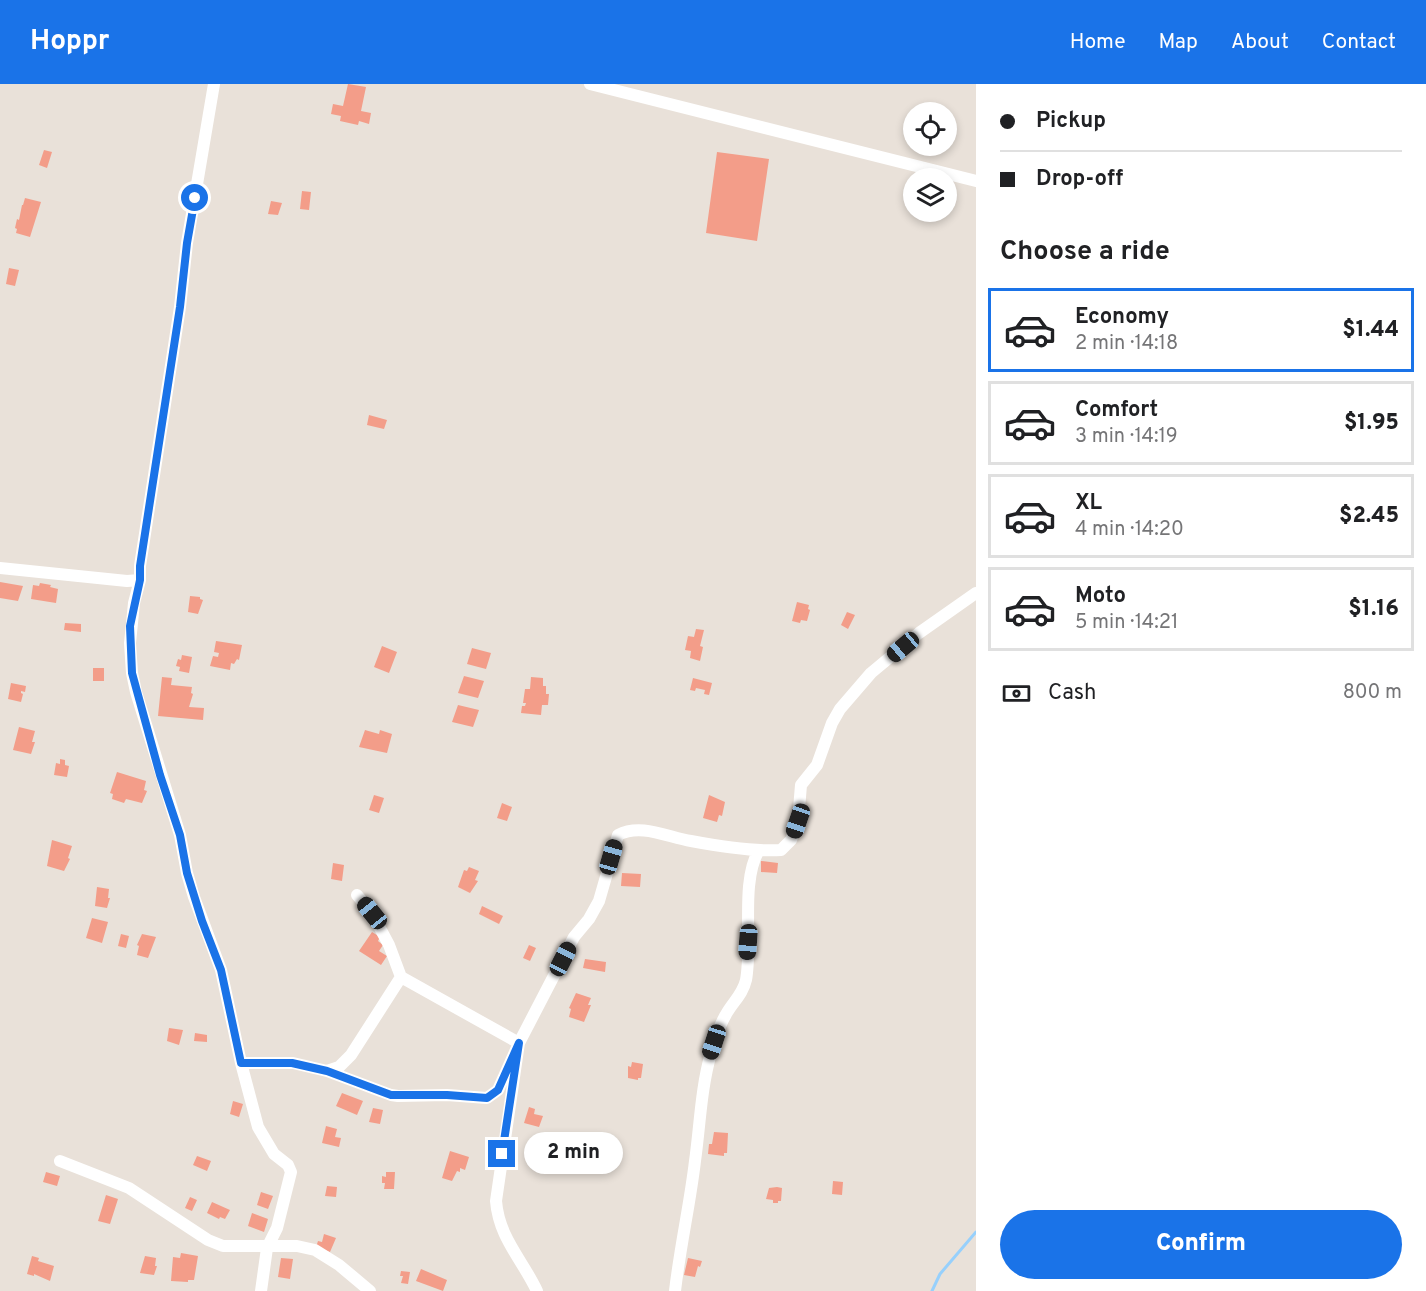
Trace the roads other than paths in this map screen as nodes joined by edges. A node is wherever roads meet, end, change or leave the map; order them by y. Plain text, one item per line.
1 (214, 84) edge
2 (590, 84) edge
3 (976, 181) edge
4 (0, 568) edge
5 (140, 580) junction
6 (976, 593) edge
7 (759, 850) junction
8 (357, 895) dead end
9 (401, 977) junction
10 (519, 1043) junction
11 (241, 1063) junction
12 (327, 1071) junction
13 (60, 1161) dead end
14 (267, 1248) junction
15 (261, 1291) edge
16 (370, 1291) edge
17 (537, 1291) edge
18 (675, 1291) edge

1 - 5 street
2 - 3 street
4 - 5 street
5 - 11 street
6 - 7 street
7 - 10 street
7 - 18 street
8 - 9 street
9 - 10 street
9 - 12 street
10 - 12 street
10 - 17 street
11 - 12 street
11 - 14 street
13 - 14 street
14 - 15 street
14 - 16 street

